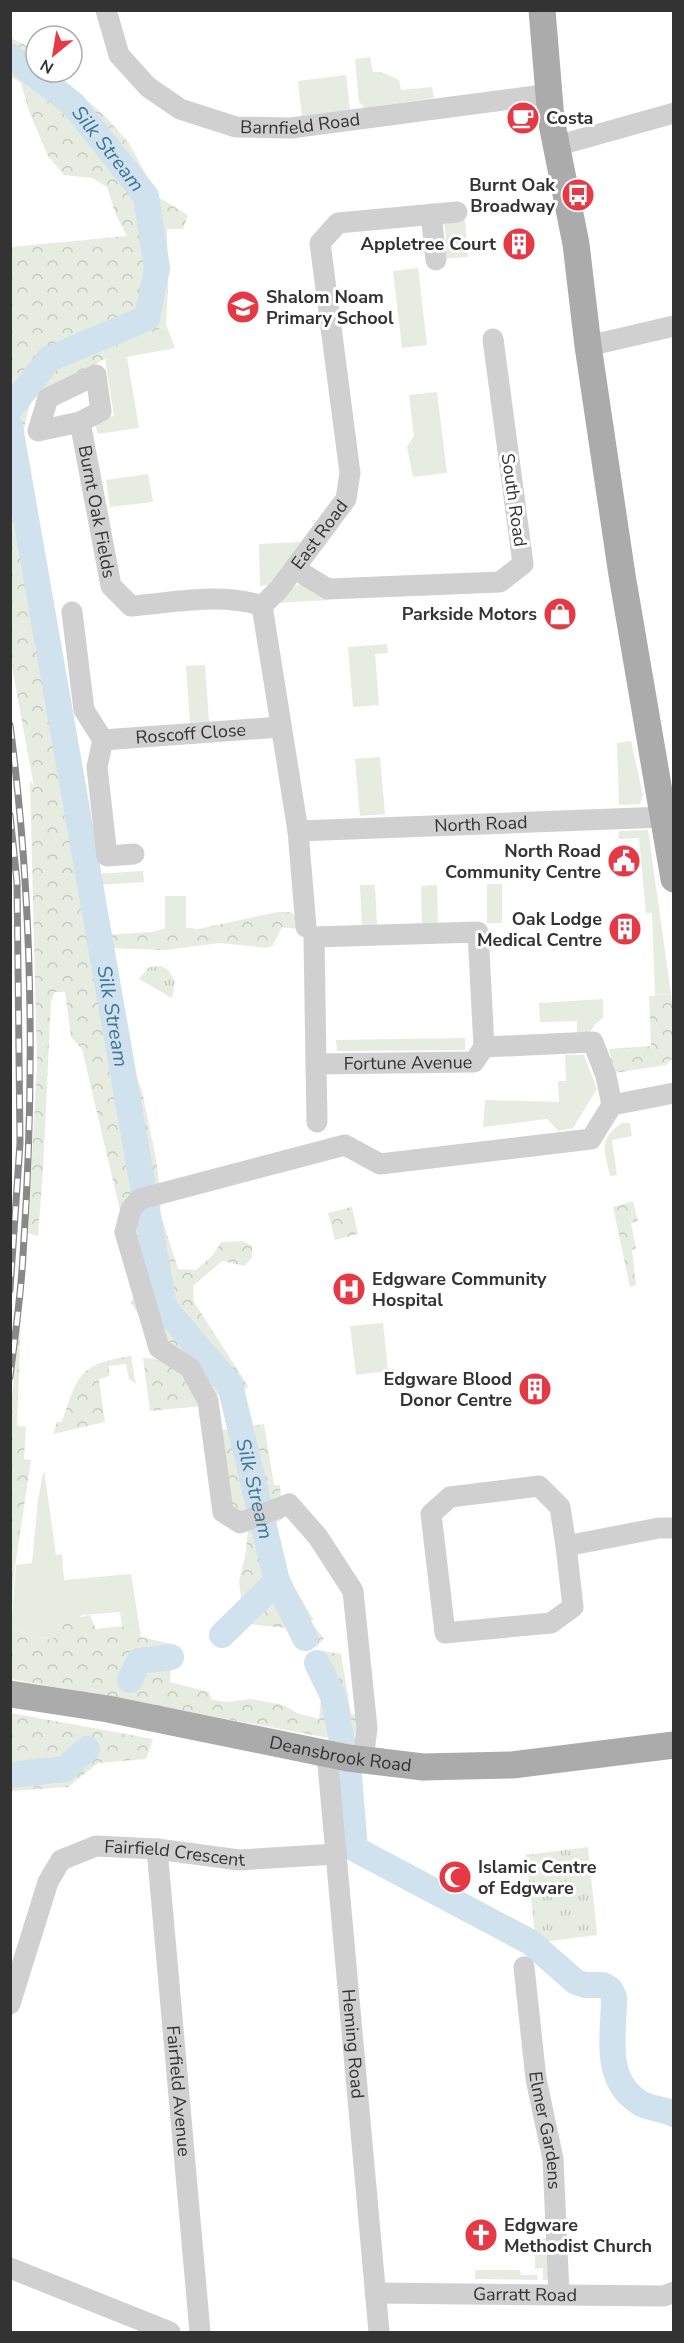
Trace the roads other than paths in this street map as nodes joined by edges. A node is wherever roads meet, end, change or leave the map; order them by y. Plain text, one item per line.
1 (106, 10) edge
2 (542, 10) edge
3 (550, 94) junction
4 (674, 113) edge
5 (556, 146) junction
6 (457, 212) dead end
7 (431, 214) junction
8 (436, 260) dead end
9 (674, 326) edge
10 (493, 339) dead end
11 (588, 346) junction
12 (80, 422) dead end
13 (294, 569) junction
14 (262, 606) junction
15 (72, 612) dead end
16 (280, 727) junction
17 (103, 740) junction
18 (664, 762) edge
19 (664, 817) junction
20 (298, 831) junction
21 (134, 854) dead end
22 (674, 879) edge
23 (306, 927) dead end
24 (484, 1047) junction
25 (316, 1064) junction
26 (674, 1093) edge
27 (612, 1105) junction
28 (317, 1122) dead end
29 (674, 1528) edge
30 (566, 1546) junction
31 (10, 1694) edge
32 (674, 1745) edge
33 (327, 1754) junction
34 (363, 1760) junction
35 (157, 1849) junction
36 (336, 1854) junction
37 (524, 1967) dead end
38 (10, 2004) edge
39 (10, 2268) edge
40 (674, 2292) edge
41 (375, 2293) junction
42 (559, 2294) junction
43 (170, 2332) edge
44 (200, 2332) edge
45 (379, 2332) edge

1 - 3 street, Barnfield Road
2 - 3 main road
3 - 5 main road
4 - 5 street
5 - 11 main road
6 - 7 street, East Road
7 - 8 street
7 - 13 street, East Road
9 - 11 street
10 - 13 street, South Road
11 - 18 main road
12 - 14 street, Burnt Oak Fields
13 - 14 street, East Road
14 - 16 street
15 - 17 street
16 - 17 street, Roscoff Close
16 - 20 street
17 - 21 street
18 - 19 main road
19 - 20 street, North Road
19 - 22 main road
20 - 23 street
24 - 25 street, Fortune Avenue
24 - 25 street
24 - 27 street, Fortune Avenue
25 - 28 street, Fortune Avenue
26 - 27 street
27 - 34 street
29 - 30 street
30 - 30 street
31 - 33 main road, Deansbrook Road
32 - 34 main road, Deansbrook Road
33 - 34 main road, Deansbrook Road
33 - 36 street, Heming Road
35 - 36 street, Fairfield Crescent
35 - 38 street, Fairfield Crescent
35 - 44 street, Fairfield Avenue
36 - 41 street, Heming Road
37 - 42 street, Elmer Gardens
39 - 43 street
40 - 42 street, Garratt Road
41 - 42 street, Garratt Road
41 - 45 street, Heming Road

